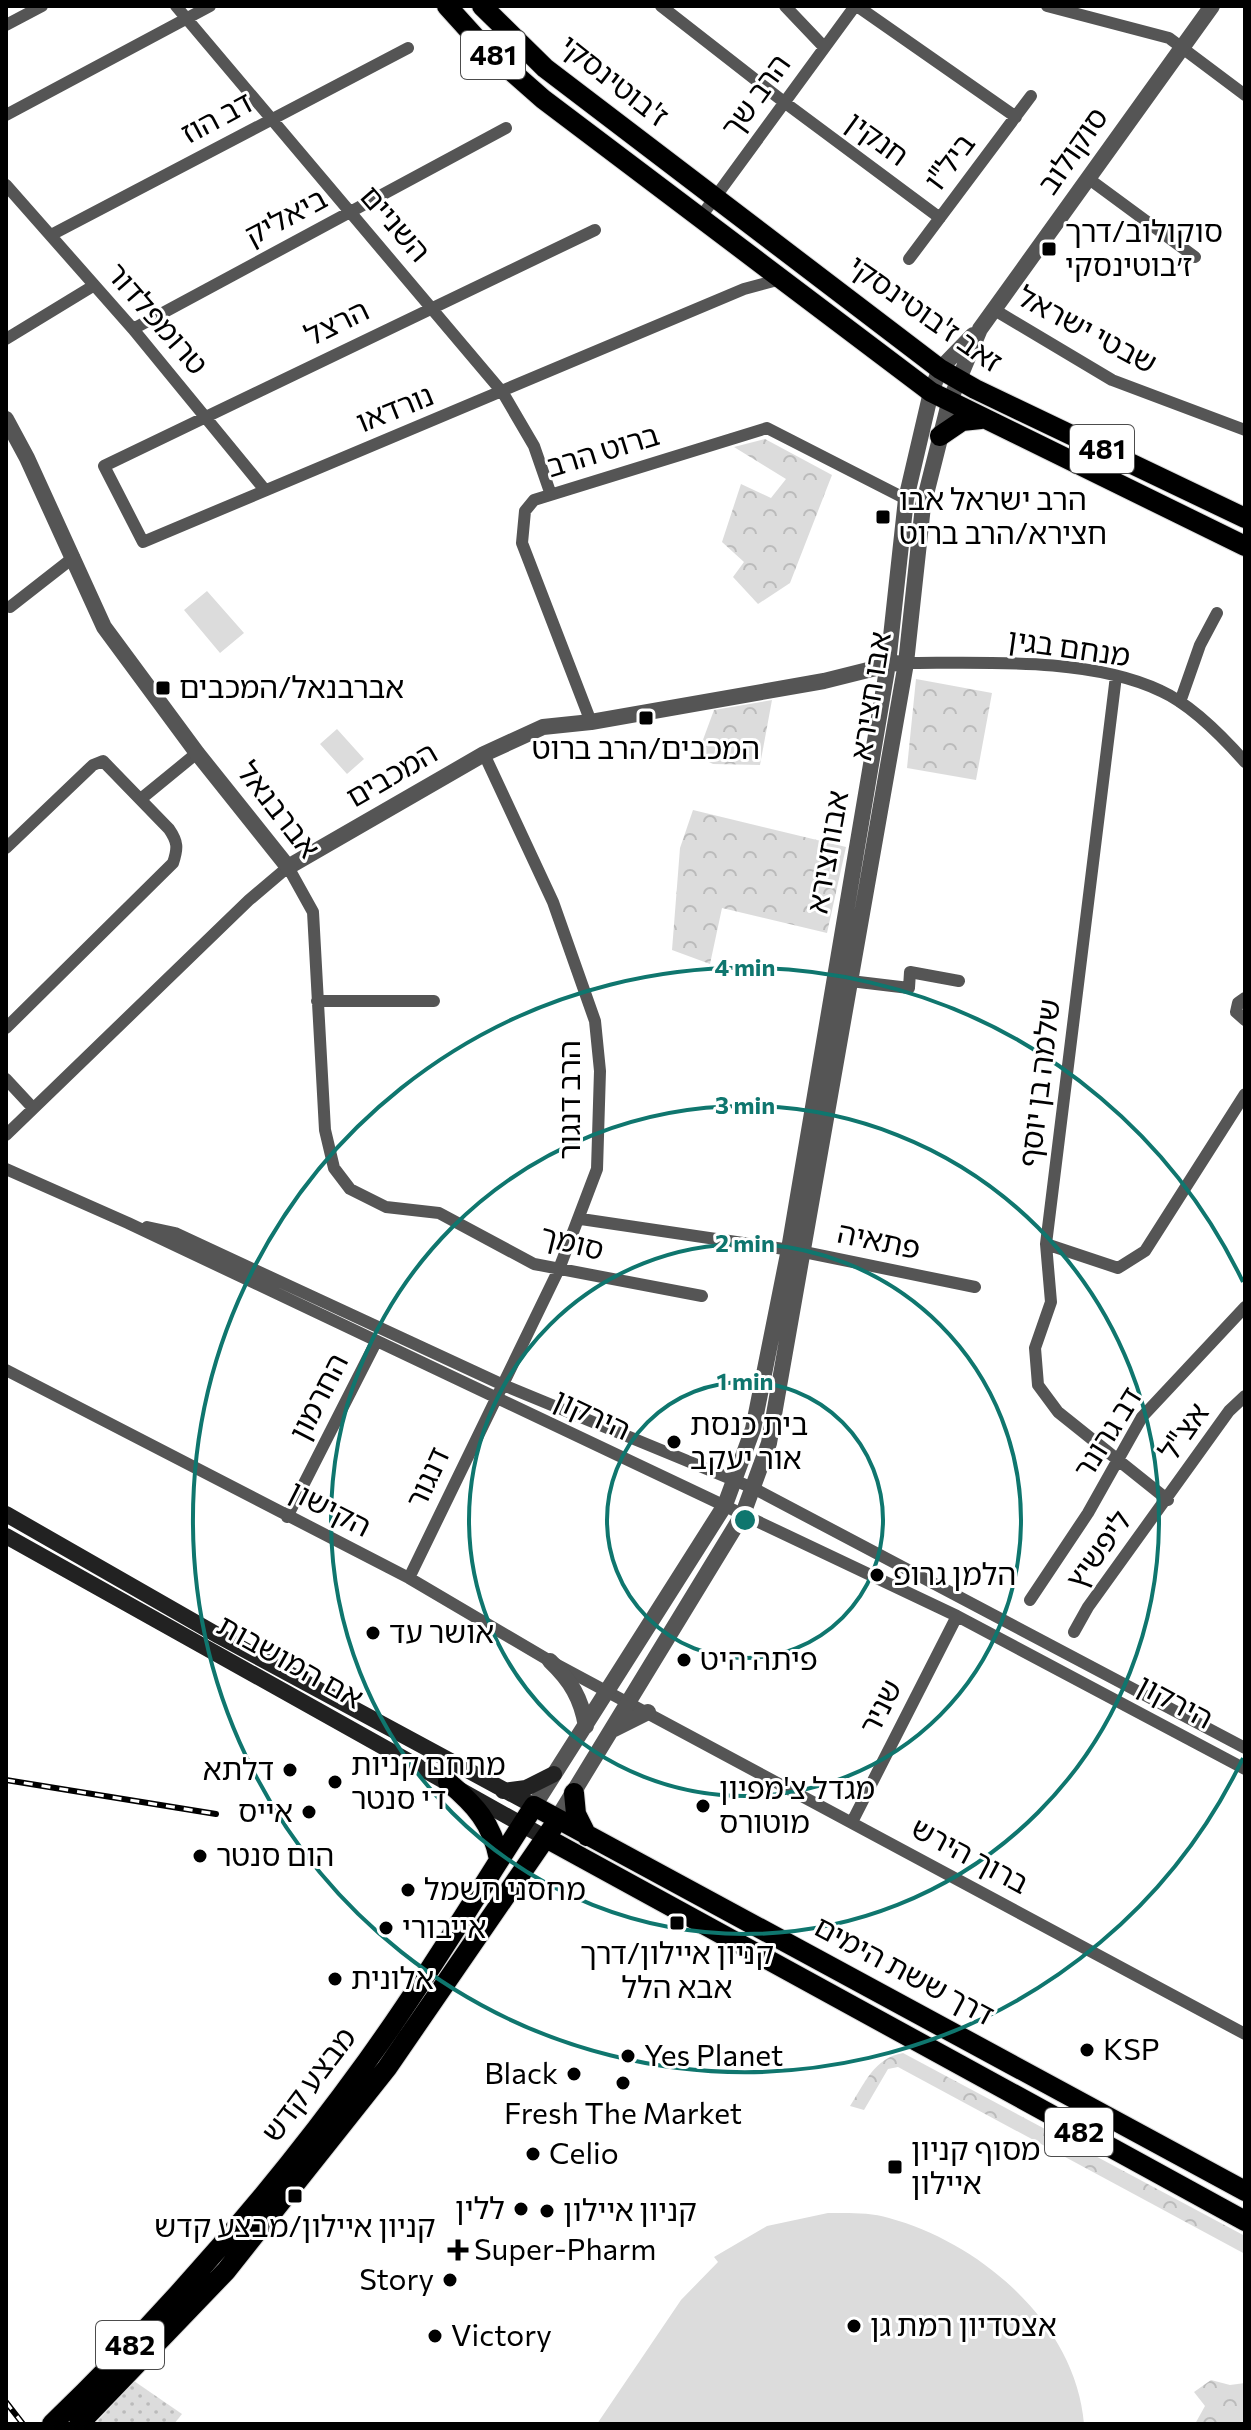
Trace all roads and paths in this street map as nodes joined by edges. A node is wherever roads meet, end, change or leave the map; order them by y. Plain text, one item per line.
1 (42, 6) edge
2 (176, 6) edge
3 (210, 6) edge
4 (447, 6) edge
5 (482, 6) edge
6 (661, 6) edge
7 (785, 6) edge
8 (856, 6) edge
9 (1047, 6) edge
10 (1212, 6) edge
11 (186, 19) junction
12 (6, 25) edge
13 (824, 47) junction
14 (408, 48) dead end
15 (1181, 48) junction
16 (1245, 95) edge
17 (1031, 96) dead end
18 (784, 102) junction
19 (6, 115) edge
20 (1016, 117) junction
21 (271, 118) junction
22 (506, 128) dead end
23 (1089, 179) junction
24 (6, 185) edge
25 (715, 197) junction
26 (350, 213) junction
27 (700, 218) junction
28 (940, 218) junction
29 (595, 230) dead end
30 (51, 235) junction
31 (751, 256) junction
32 (1195, 257) dead end
33 (909, 259) dead end
34 (781, 279) junction
35 (93, 286) junction
36 (744, 289) junction
37 (432, 306) junction
38 (993, 309) junction
39 (133, 329) junction
40 (980, 329) junction
41 (6, 339) edge
42 (940, 369) junction
43 (958, 380) junction
44 (931, 392) junction
45 (503, 393) junction
46 (949, 403) junction
47 (206, 417) junction
48 (6, 419) edge
49 (981, 419) junction
50 (1245, 430) edge
51 (940, 436) junction
52 (104, 466) joint
53 (265, 490) junction
54 (550, 492) junction
55 (906, 499) junction
56 (1245, 518) edge
57 (1245, 546) edge
58 (74, 557) junction
59 (10, 607) dead end
60 (1217, 613) dead end
61 (906, 663) junction
62 (888, 664) junction
63 (1116, 676) junction
64 (1180, 702) junction
65 (591, 722) junction
66 (197, 753) junction
67 (484, 754) junction
68 (1245, 762) edge
69 (142, 798) junction
70 (6, 848) edge
71 (288, 867) junction
72 (843, 980) junction
73 (959, 981) dead end
74 (1245, 998) edge
75 (317, 1001) junction
76 (434, 1001) dead end
77 (1245, 1020) edge
78 (6, 1028) edge
79 (6, 1079) edge
80 (1245, 1094) edge
81 (32, 1107) junction
82 (6, 1135) edge
83 (6, 1169) edge
84 (439, 1213) joint
85 (581, 1219) junction
86 (128, 1223) junction
87 (1046, 1244) junction
88 (797, 1251) junction
89 (559, 1269) junction
90 (975, 1287) dead end
91 (702, 1296) dead end
92 (1245, 1307) edge
93 (376, 1342) junction
94 (6, 1370) edge
95 (501, 1384) junction
96 (1245, 1396) edge
97 (493, 1399) junction
98 (1119, 1459) junction
99 (733, 1481) junction
100 (753, 1488) junction
101 (1168, 1500) junction
102 (725, 1505) junction
103 (6, 1514) edge
104 (743, 1514) junction
105 (287, 1517) junction
106 (6, 1536) edge
107 (409, 1578) junction
108 (1030, 1600) dead end
109 (957, 1616) junction
110 (1074, 1632) dead end
111 (550, 1661) junction
112 (608, 1691) junction
113 (628, 1702) junction
114 (648, 1712) junction
115 (586, 1726) junction
116 (611, 1731) junction
117 (1245, 1748) edge
118 (1245, 1769) edge
119 (554, 1774) junction
120 (448, 1782) junction
121 (502, 1791) junction
122 (574, 1793) junction
123 (534, 1806) junction
124 (557, 1819) junction
125 (852, 1822) junction
126 (523, 1824) junction
127 (587, 1836) junction
128 (546, 1838) junction
129 (582, 1857) junction
130 (499, 1859) junction
131 (525, 1871) junction
132 (1245, 2034) edge
133 (283, 2185) junction
134 (1244, 2189) edge
135 (1245, 2221) edge
136 (52, 2424) edge
137 (79, 2424) edge

1 - 12 street
2 - 11 street, השניים
3 - 11 street
4 - 27 main road, 481
5 - 25 main road, ז'בוטינסקי / 481
6 - 18 street, חנקין
7 - 13 street
8 - 13 street, הרב שך
8 - 20 street
9 - 15 street
10 - 15 street, סוקולוב
11 - 19 street
11 - 21 street, השניים
13 - 18 street, הרב שך
14 - 21 street, דב הוז
15 - 16 street
15 - 23 street, סוקולוב
17 - 20 street, ביל"ו
18 - 25 street, הרב שך
18 - 28 street, חנקין
20 - 28 street, ביל"ו
21 - 26 street, השניים
21 - 30 street, דב הוז
22 - 26 street, ביאליק
23 - 32 street
23 - 38 street, סוקולוב
24 - 30 street, טרומפלדור
25 - 27 street, הרב שך
25 - 42 main road, זאב ז'בוטינסקי / 481
26 - 37 street, השניים
26 - 39 street, ביאליק
27 - 31 main road, 481
28 - 33 street, ביל"ו
29 - 37 street, הרצל
30 - 35 street, טרומפלדור
31 - 34 main road, 481
31 - 36 street
34 - 36 street, נורדאו
34 - 44 main road, 481
35 - 39 street, טרומפלדור
35 - 41 street
36 - 45 street, נורדאו
37 - 45 street, השניים
37 - 47 street, הרצל
38 - 40 street, סוקולוב
38 - 50 street, שבטי ישראל
39 - 47 street, טרומפלדור
40 - 42 street, סוקולוב
40 - 43 street, סוקולוב
42 - 43 main road, זאב ז'בוטינסקי / 481
42 - 44 street
43 - 46 street, סוקולוב
43 - 56 main road, זאב ז'בוטינסקי / 481
44 - 46 main road, זאב ז'בוטינסקי / 481
44 - 55 street, אבוחצירא
45 - 53 street, נורדאו
45 - 54 street, השניים
46 - 49 main road, זאב ז'בוטינסקי / 481
46 - 51 street, אבו חצירא
47 - 52 street, הרצל
47 - 53 street, טרומפלדור
48 - 58 street, אברבנאל
49 - 51 main road
49 - 57 main road, זאב ז'בוטינסקי / 481
51 - 61 street, אבו חצירא
52 - 53 street, נורדאו
54 - 55 street, ברוט הרב
54 - 65 street, ברוט הרב
55 - 62 street, אבוחצירא
58 - 59 street
58 - 66 street, אברבנאל
60 - 64 street
61 - 62 street, המכבים
61 - 63 street, מנחם בגין
61 - 72 street, אבו חצירא
62 - 65 street, המכבים
62 - 72 street, אבוחצירא
63 - 64 street, מנחם בגין
63 - 87 street, שלמה בן יוסף
64 - 68 street, מנחם בגין
65 - 67 street, המכבים
66 - 69 street
66 - 71 street, אברבנאל
67 - 71 street, המכבים
67 - 85 street, הרב דנגור
69 - 70 street
69 - 78 street
71 - 75 street, אברבנאל
71 - 81 street, המכבים
72 - 73 street
72 - 88 street, אבו חצירא
74 - 77 street
75 - 76 street
75 - 84 street, אברבנאל
79 - 81 street
80 - 87 street
81 - 82 street, המכבים
83 - 86 street, הירקון
84 - 89 street, סומך
85 - 88 street, פתאיה
85 - 89 street, הרב דנגור
86 - 93 street, הירקון
86 - 95 street, הירקון
87 - 98 street, שלמה בן יוסף
88 - 90 street, פתאיה
88 - 99 street
88 - 100 street, אבו חצירא
89 - 91 street, סומך
89 - 95 street, הרב דנגור
92 - 98 street, דב גרונר
93 - 97 street, הירקון
93 - 105 street, החרמון
94 - 105 street, הקישון
95 - 97 street, הרב דנגור
95 - 99 street, הירקון
96 - 101 street, אצ"ל
97 - 102 street, הירקון
97 - 107 street, דנגור
98 - 101 street, שלמה בן יוסף
98 - 108 street, דב גרונר
99 - 100 street, הירקון
99 - 102 street
100 - 104 street, אבו חצירא
100 - 117 street, הירקון
101 - 110 street, ליפשיץ
102 - 104 street, הירקון
102 - 112 street, מבצע קדש
103 - 121 main road, אם המושבות
104 - 109 street, הירקון
104 - 113 street, מבצע קדש
105 - 107 street, הקישון
106 - 120 main road, אם המושבות
107 - 111 street, הקישון
109 - 118 street, הירקון
109 - 125 street, שניר
111 - 112 street, הקישון
111 - 115 street
112 - 113 street, הקישון
112 - 115 street, מבצע קדש
113 - 114 street, ברוך הירש
113 - 116 street, מבצע קדש
114 - 116 street
114 - 125 street, ברוך הירש
115 - 119 street, מבצע קדש
116 - 122 street, מבצע קדש
119 - 121 main road
119 - 123 street, מבצע קדש
120 - 126 main road, אם המושבות
120 - 130 main road
121 - 123 main road, אם המושבות
122 - 124 street, מבצע קדש
122 - 127 main road
123 - 124 main road, דרך ששת הימים / 482
123 - 126 main road, מבצע קדש / 482
124 - 127 main road, דרך ששת הימים / 482
124 - 128 main road, מבצע קדש / 482
125 - 132 street, ברוך הירש
126 - 128 main road, אם המושבות
126 - 130 main road, מבצע קדש / 482
127 - 134 main road, דרך ששת הימים / 482
128 - 129 main road, דרך ששת הימים / 482
128 - 131 main road, מבצע קדש / 482
129 - 131 main road
129 - 135 main road, דרך ששת הימים / 482
130 - 133 main road, מבצע קדש / 482
131 - 133 main road, מבצע קדש / 482
133 - 136 main road, מבצע קדש / 482
133 - 137 main road, מבצע קדש / 482

